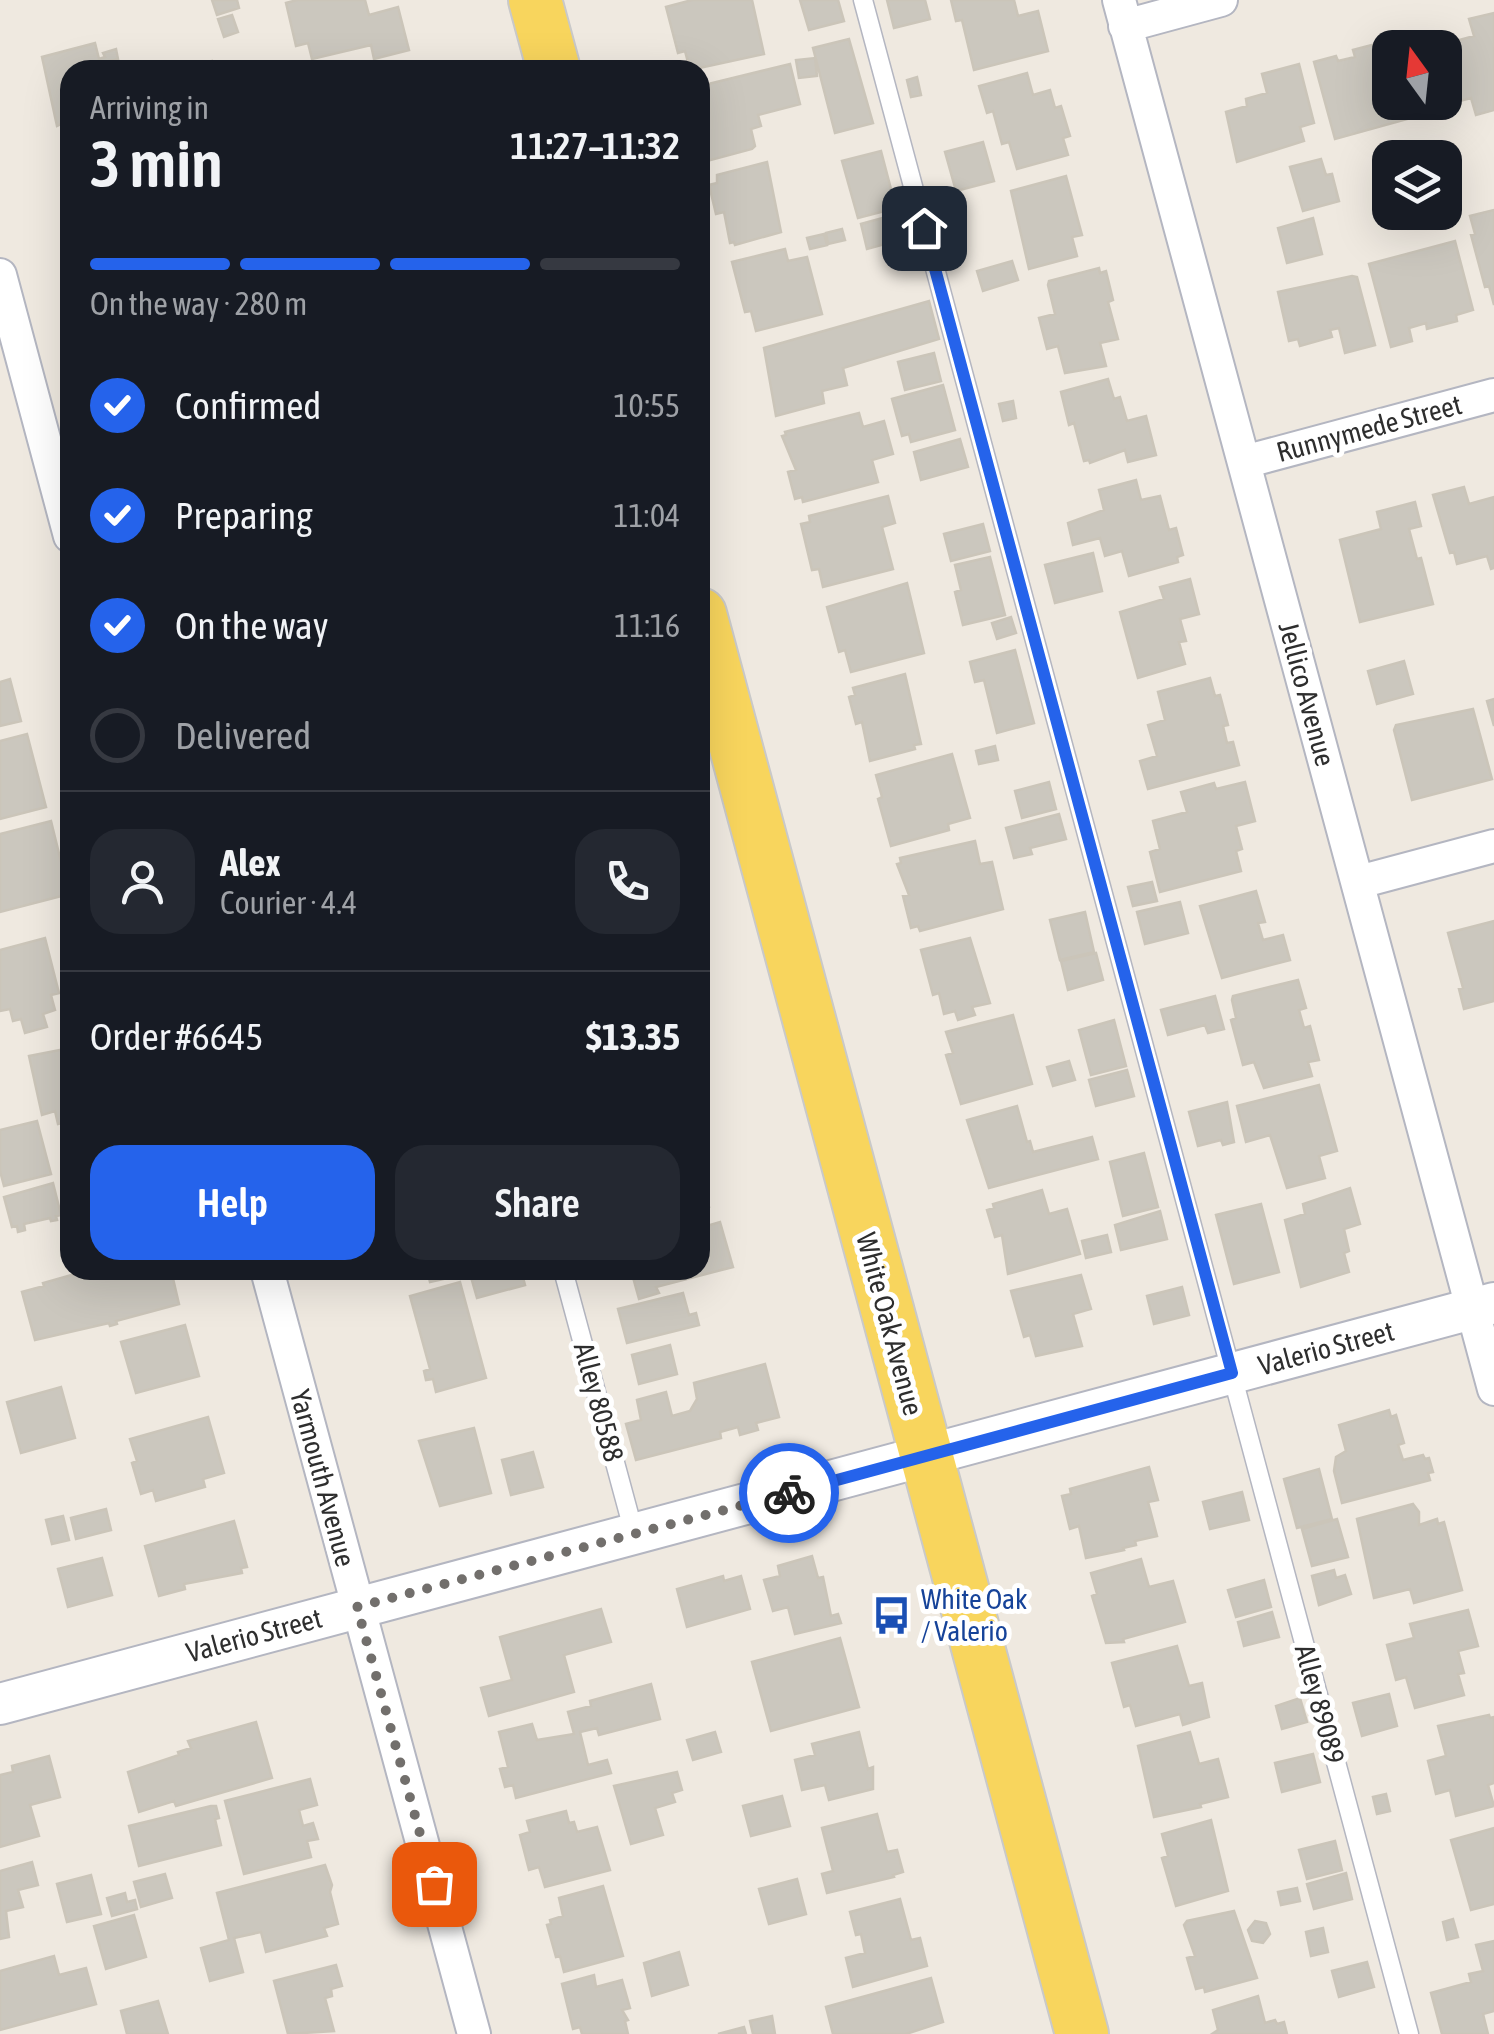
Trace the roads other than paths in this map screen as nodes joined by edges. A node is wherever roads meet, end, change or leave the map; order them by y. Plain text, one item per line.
1 (535, 0) edge
2 (863, 0) edge
3 (1221, 0) edge
4 (1122, 13) edge
5 (551, 60) edge
6 (0, 275) edge
7 (1494, 395) edge
8 (1244, 462) junction
9 (60, 499) edge
10 (710, 651) edge
11 (1494, 846) edge
12 (1360, 882) junction
13 (270, 1280) edge
14 (566, 1280) edge
15 (1483, 1306) edge
16 (1232, 1373) junction
17 (1494, 1388) edge
18 (925, 1456) junction
19 (634, 1534) junction
20 (357, 1607) junction
21 (0, 1704) edge
22 (474, 2034) edge
23 (1082, 2034) edge
24 (1409, 2034) edge

1 - 5 main road
2 - 16 lane, Alley 89089
3 - 4 street
4 - 8 street, Jellico Avenue
6 - 9 street
7 - 8 street, Runnymede Street
8 - 12 street, Jellico Avenue
10 - 18 main road, White Oak Avenue
11 - 12 street
12 - 15 street, Jellico Avenue
13 - 20 street, Yarmouth Avenue
14 - 19 lane, Alley 80588
15 - 16 street, Valerio Street
15 - 17 street, Jellico Avenue
16 - 18 street, Valerio Street
16 - 24 lane, Alley 89089
18 - 19 street, Valerio Street
18 - 23 main road, White Oak Avenue
19 - 20 street, Valerio Street
20 - 21 street, Valerio Street
20 - 22 street, Yarmouth Avenue

